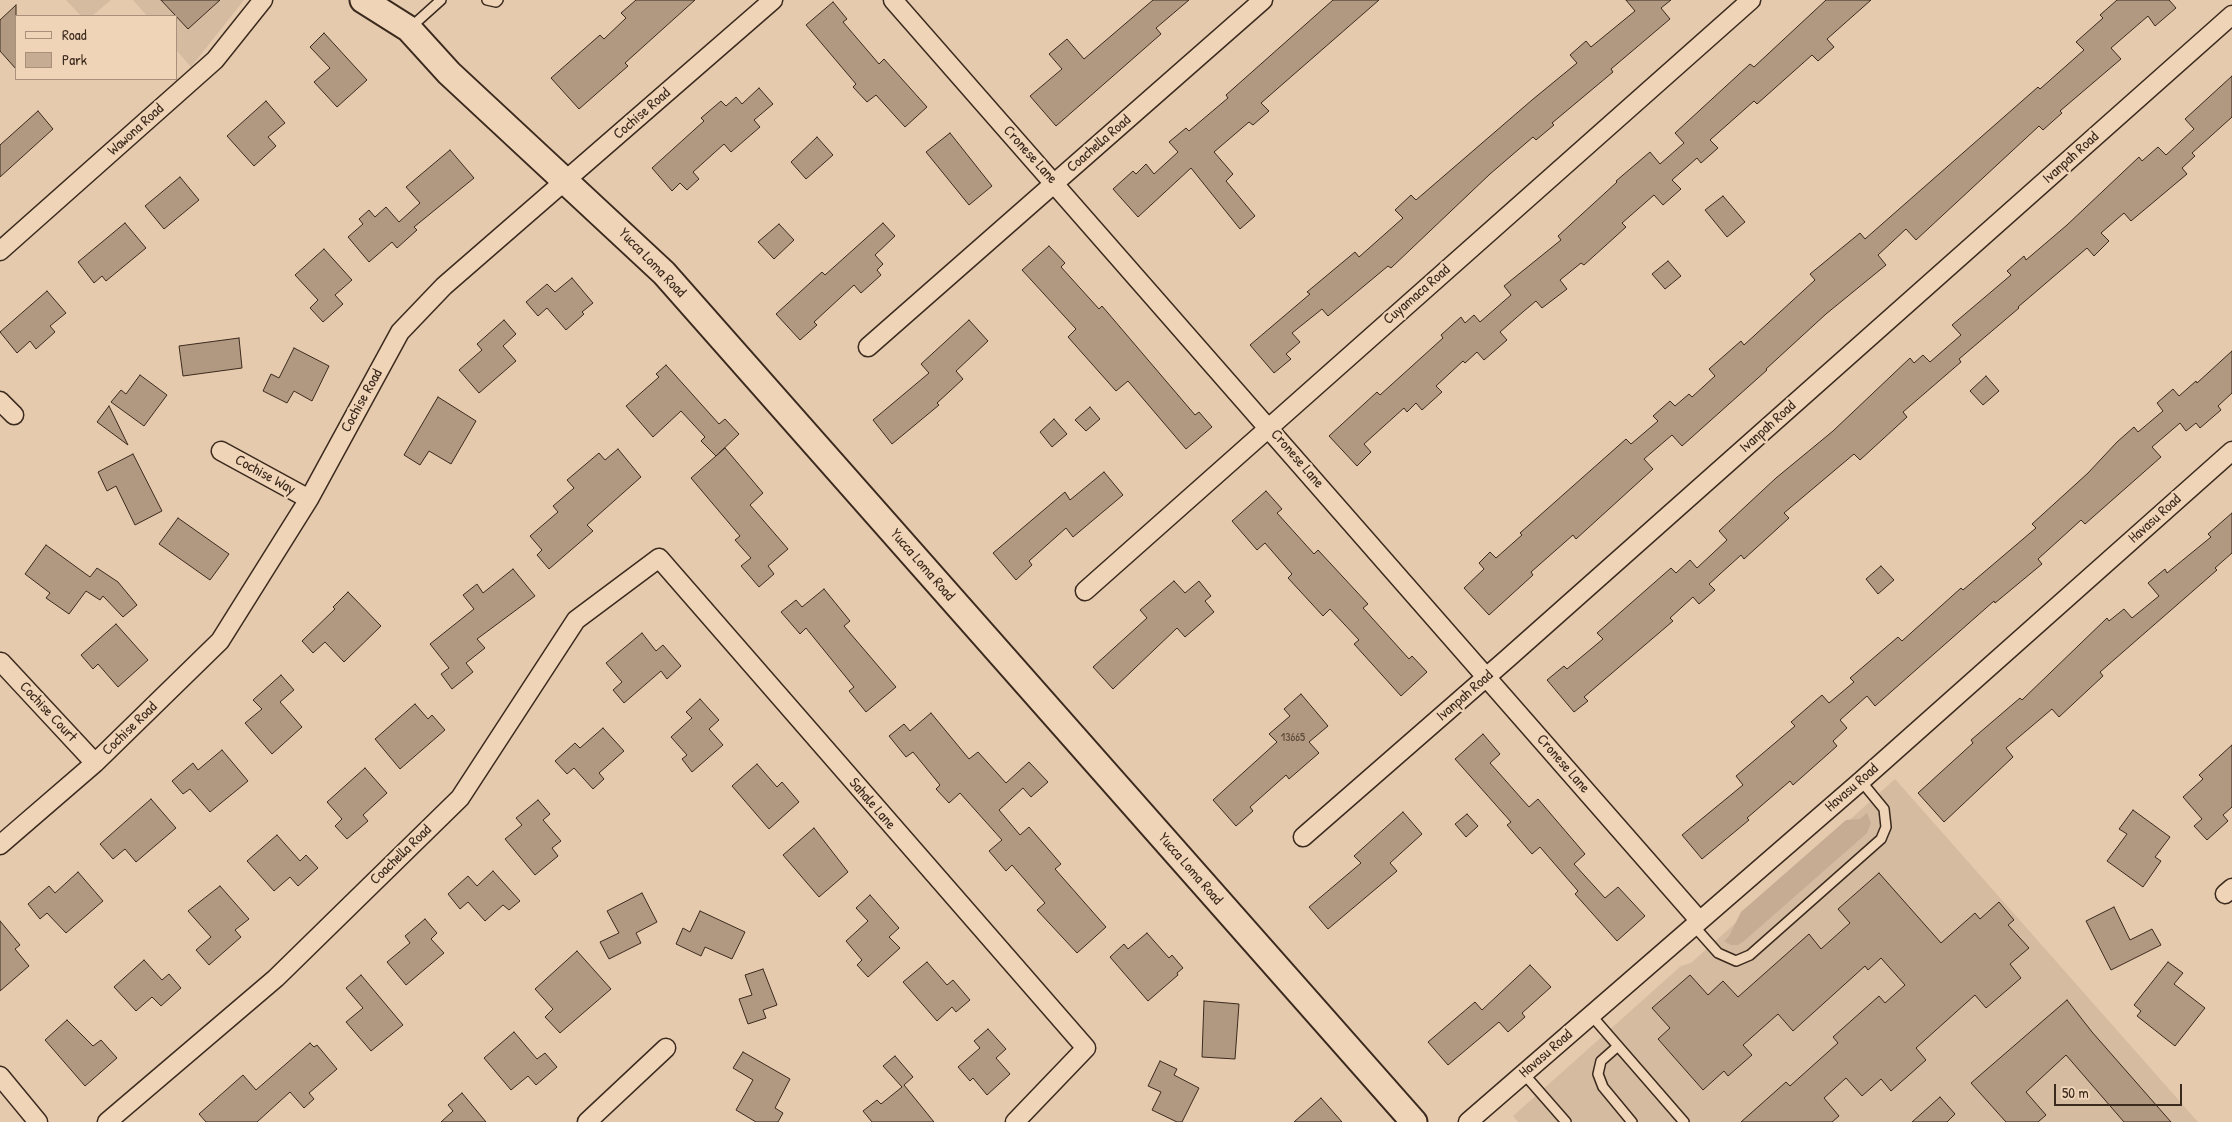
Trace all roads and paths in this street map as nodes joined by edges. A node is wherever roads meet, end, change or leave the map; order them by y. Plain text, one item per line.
1 (263, 0) edge
2 (363, 0) edge
3 (397, 0) edge
4 (440, 0) edge
5 (487, 0) edge
6 (498, 0) edge
7 (773, 0) edge
8 (893, 0) edge
9 (1263, 0) edge
10 (1751, 0) edge
11 (2232, 15) edge
12 (409, 29) junction
13 (564, 180) junction
14 (1055, 183) junction
15 (0, 251) edge
16 (868, 346) dead end
17 (0, 401) edge
18 (14, 415) dead end
19 (1268, 426) junction
20 (221, 451) dead end
21 (2232, 451) edge
22 (308, 499) junction
23 (659, 558) joint
24 (1085, 591) dead end
25 (1, 662) edge
26 (1487, 677) junction
27 (95, 763) junction
28 (1860, 781) junction
29 (1303, 837) dead end
30 (0, 845) edge
31 (1696, 922) junction
32 (1591, 1015) junction
33 (1618, 1046) junction
34 (666, 1048) dead end
35 (1524, 1074) junction
36 (0, 1076) edge
37 (38, 1122) edge
38 (107, 1122) edge
39 (588, 1122) edge
40 (1015, 1122) edge
41 (1414, 1122) edge
42 (1468, 1122) edge
43 (1566, 1122) edge
44 (1632, 1122) edge
45 (1684, 1122) edge

1 - 15 street, Wawona Road
2 - 12 main road, Yucca Loma Road
3 - 12 main road, Yucca Loma Road
4 - 12 lane
5 - 6 lane
7 - 13 street, Cochise Road
8 - 14 street, Cronese Lane
9 - 14 street, Coachella Road
10 - 19 street, Cuyamaca Road
11 - 26 street, Ivanpah Road
12 - 13 main road, Yucca Loma Road
13 - 22 street, Cochise Road
13 - 41 main road, Yucca Loma Road
14 - 16 street, Coachella Road
14 - 19 street, Cronese Lane
17 - 18 street
19 - 24 street, Cuyamaca Road
19 - 26 street, Cronese Lane
20 - 22 street, Cochise Way
21 - 28 street, Havasu Road
22 - 27 street, Cochise Road
23 - 38 street, Coachella Road
23 - 40 street, Sahale Lane
25 - 27 street, Cochise Court
26 - 29 street, Ivanpah Road
26 - 31 street, Cronese Lane
27 - 30 street, Cochise Road
28 - 31 street, Havasu Road
28 - 31 lane
31 - 32 street, Havasu Road
32 - 33 lane
32 - 35 street, Havasu Road
33 - 44 lane
33 - 45 lane
34 - 39 street
35 - 42 street, Havasu Road
35 - 43 lane
36 - 37 street

